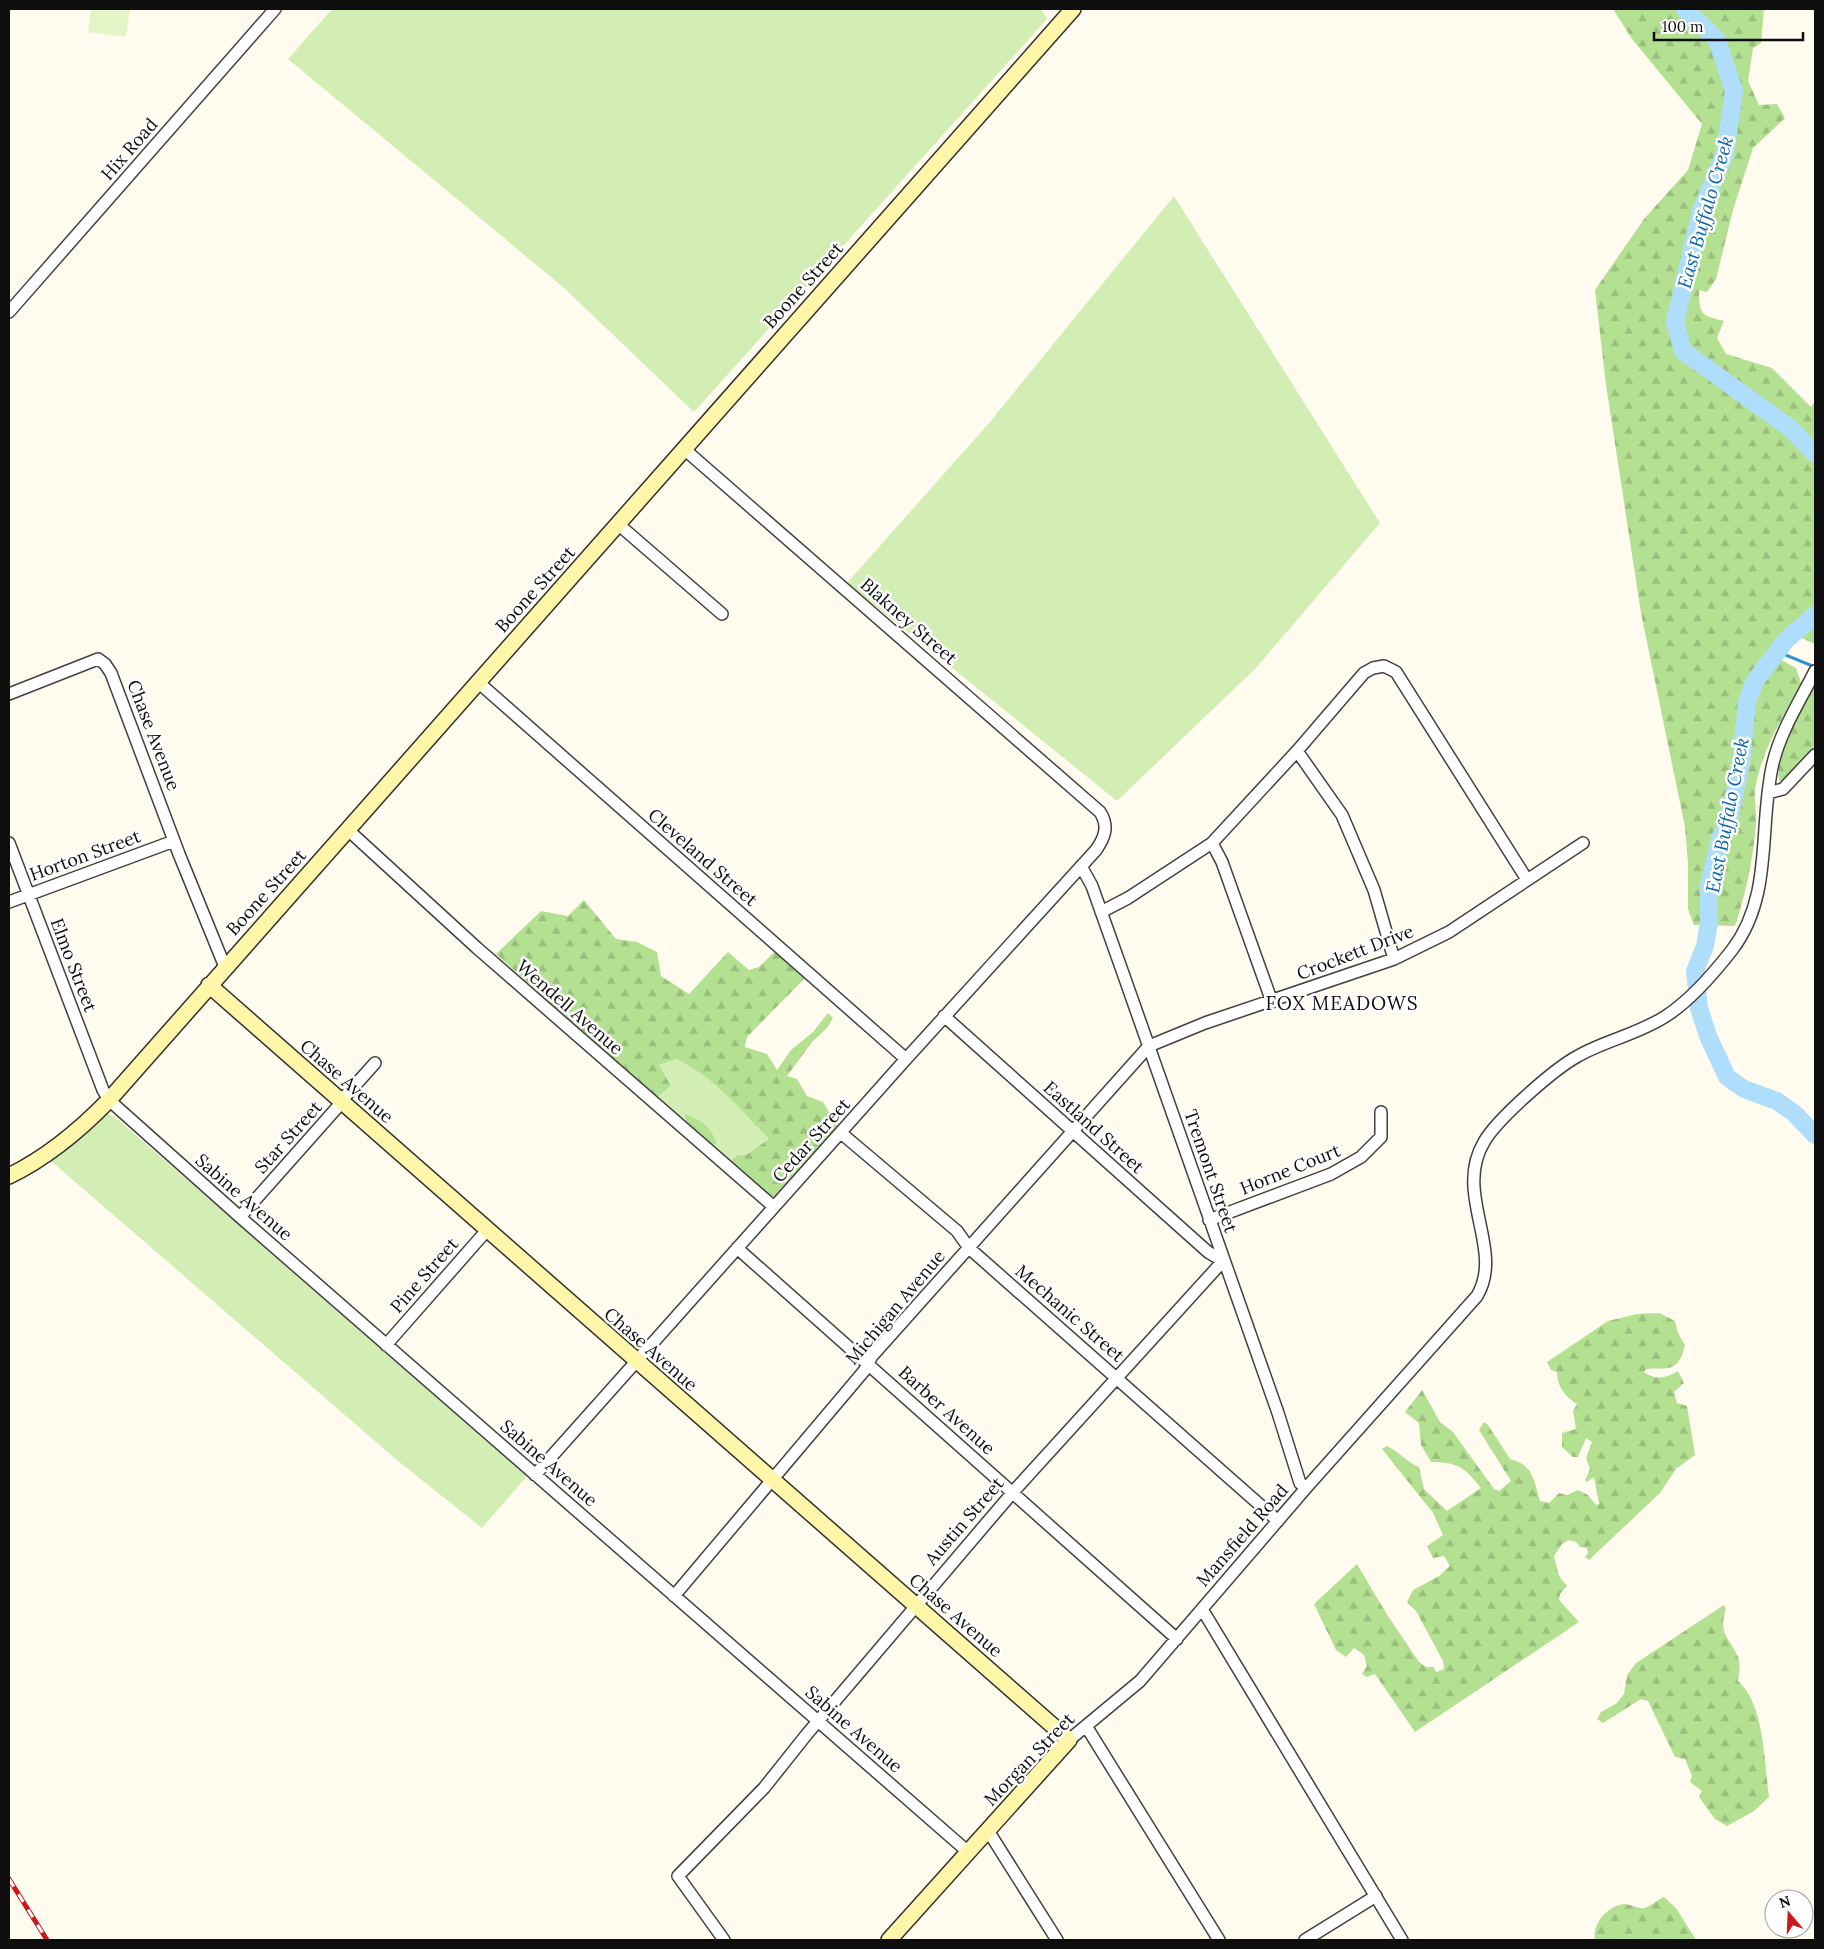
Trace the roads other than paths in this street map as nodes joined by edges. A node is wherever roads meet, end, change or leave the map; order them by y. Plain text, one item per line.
1 (276, 9) edge
2 (1074, 9) edge
3 (9, 312) edge
4 (683, 448) junction
5 (618, 524) junction
6 (722, 614) dead end
7 (1815, 672) edge
8 (478, 682) junction
9 (9, 694) edge
10 (1297, 751) junction
11 (1815, 755) edge
12 (1768, 793) junction
13 (1106, 824) joint
14 (347, 829) junction
15 (174, 841) junction
16 (9, 843) edge
17 (1212, 843) junction
18 (1583, 843) dead end
19 (1081, 866) junction
20 (1526, 878) junction
21 (29, 895) junction
22 (9, 902) edge
23 (1101, 912) junction
24 (1394, 959) junction
25 (225, 967) junction
26 (209, 985) junction
27 (1272, 1002) junction
28 (944, 1016) junction
29 (1149, 1046) junction
30 (906, 1059) junction
31 (375, 1063) dead end
32 (108, 1100) junction
33 (342, 1101) junction
34 (1381, 1112) dead end
35 (1073, 1132) junction
36 (841, 1133) junction
37 (9, 1176) edge
38 (774, 1207) junction
39 (240, 1217) junction
40 (1209, 1220) junction
41 (488, 1229) junction
42 (737, 1248) junction
43 (969, 1248) junction
44 (1224, 1261) junction
45 (386, 1345) junction
46 (637, 1361) junction
47 (868, 1364) junction
48 (1116, 1377) junction
49 (535, 1475) junction
50 (772, 1480) junction
51 (1306, 1488) junction
52 (1013, 1492) junction
53 (1278, 1521) junction
54 (674, 1596) junction
55 (916, 1604) junction
56 (1202, 1609) junction
57 (1177, 1639) junction
58 (818, 1721) junction
59 (1086, 1726) junction
60 (1069, 1740) junction
61 (986, 1832) junction
62 (967, 1851) junction
63 (1376, 1896) junction
64 (724, 1940) edge
65 (890, 1940) edge
66 (1056, 1940) edge
67 (1220, 1940) edge
68 (1305, 1940) edge
69 (1402, 1940) edge

1 - 3 street, Hix Road
2 - 4 street, Boone Street
4 - 5 street, Boone Street
4 - 13 street, Blakney Street
5 - 6 street
5 - 8 street, Boone Street
7 - 12 street
8 - 14 street, Boone Street
8 - 30 street, Cleveland Street
9 - 15 street, Chase Avenue
10 - 17 street
10 - 20 street
10 - 24 street
11 - 12 street
12 - 51 street, Mansfield Road
13 - 19 street, Cedar Street
14 - 25 street, Boone Street
14 - 38 street, Wendell Avenue
15 - 21 street, Horton Street
15 - 25 street, Chase Avenue
16 - 21 street, Elmo Street
17 - 23 street
17 - 27 street
18 - 20 street, Crockett Drive
19 - 23 street, Tremont Street
19 - 28 street, Cedar Street
20 - 24 street, Crockett Drive
21 - 22 street, Horton Street
21 - 32 street, Elmo Street
23 - 29 street, Tremont Street
24 - 27 street, Crockett Drive
25 - 26 street, Boone Street
26 - 32 street, Boone Street
26 - 33 street, Chase Avenue
27 - 29 street, Crockett Drive
28 - 30 street, Cedar Street
28 - 35 street, Eastland Street
29 - 35 street, Michigan Avenue
29 - 40 street, Tremont Street
30 - 36 street, Cedar Street
31 - 33 street, Star Street
32 - 37 street, Boone Street
32 - 39 street, Sabine Avenue
33 - 39 street, Star Street
33 - 41 street, Chase Avenue
34 - 40 street, Horne Court
35 - 43 street, Michigan Avenue
35 - 44 street, Eastland Street
36 - 38 street, Cedar Street
36 - 43 street, Mechanic Street
38 - 42 street, Cedar Street
39 - 45 street, Sabine Avenue
40 - 44 street, Tremont Street
41 - 45 street, Pine Street
41 - 46 street, Chase Avenue
42 - 46 street, Cedar Street
42 - 47 street, Barber Avenue
43 - 47 street, Michigan Avenue
43 - 48 street, Mechanic Street
44 - 48 street, Austin Street
44 - 51 street, Tremont Street
45 - 49 street, Sabine Avenue
46 - 49 street, Cedar Street
46 - 50 street, Chase Avenue
47 - 50 street, Michigan Avenue
47 - 52 street, Barber Avenue
48 - 52 street, Austin Street
48 - 53 street, Mechanic Street
49 - 54 street, Sabine Avenue
50 - 54 street, Michigan Avenue
50 - 55 street, Chase Avenue
51 - 53 street, Mansfield Road
52 - 55 street, Austin Street
52 - 57 street, Barber Avenue
53 - 56 street, Mansfield Road
54 - 58 street, Sabine Avenue
55 - 58 street, Austin Street
55 - 60 street, Chase Avenue
56 - 57 street, Morgan Street
56 - 63 street, Mansfield Road
57 - 59 street, Morgan Street
58 - 62 street, Sabine Avenue
58 - 64 street, Austin Street
59 - 60 street, Morgan Street
59 - 67 street
60 - 61 street, Morgan Street
61 - 62 street, Morgan Street
61 - 66 street
62 - 65 street, Morgan Street
63 - 68 street
63 - 69 street, Mansfield Road

